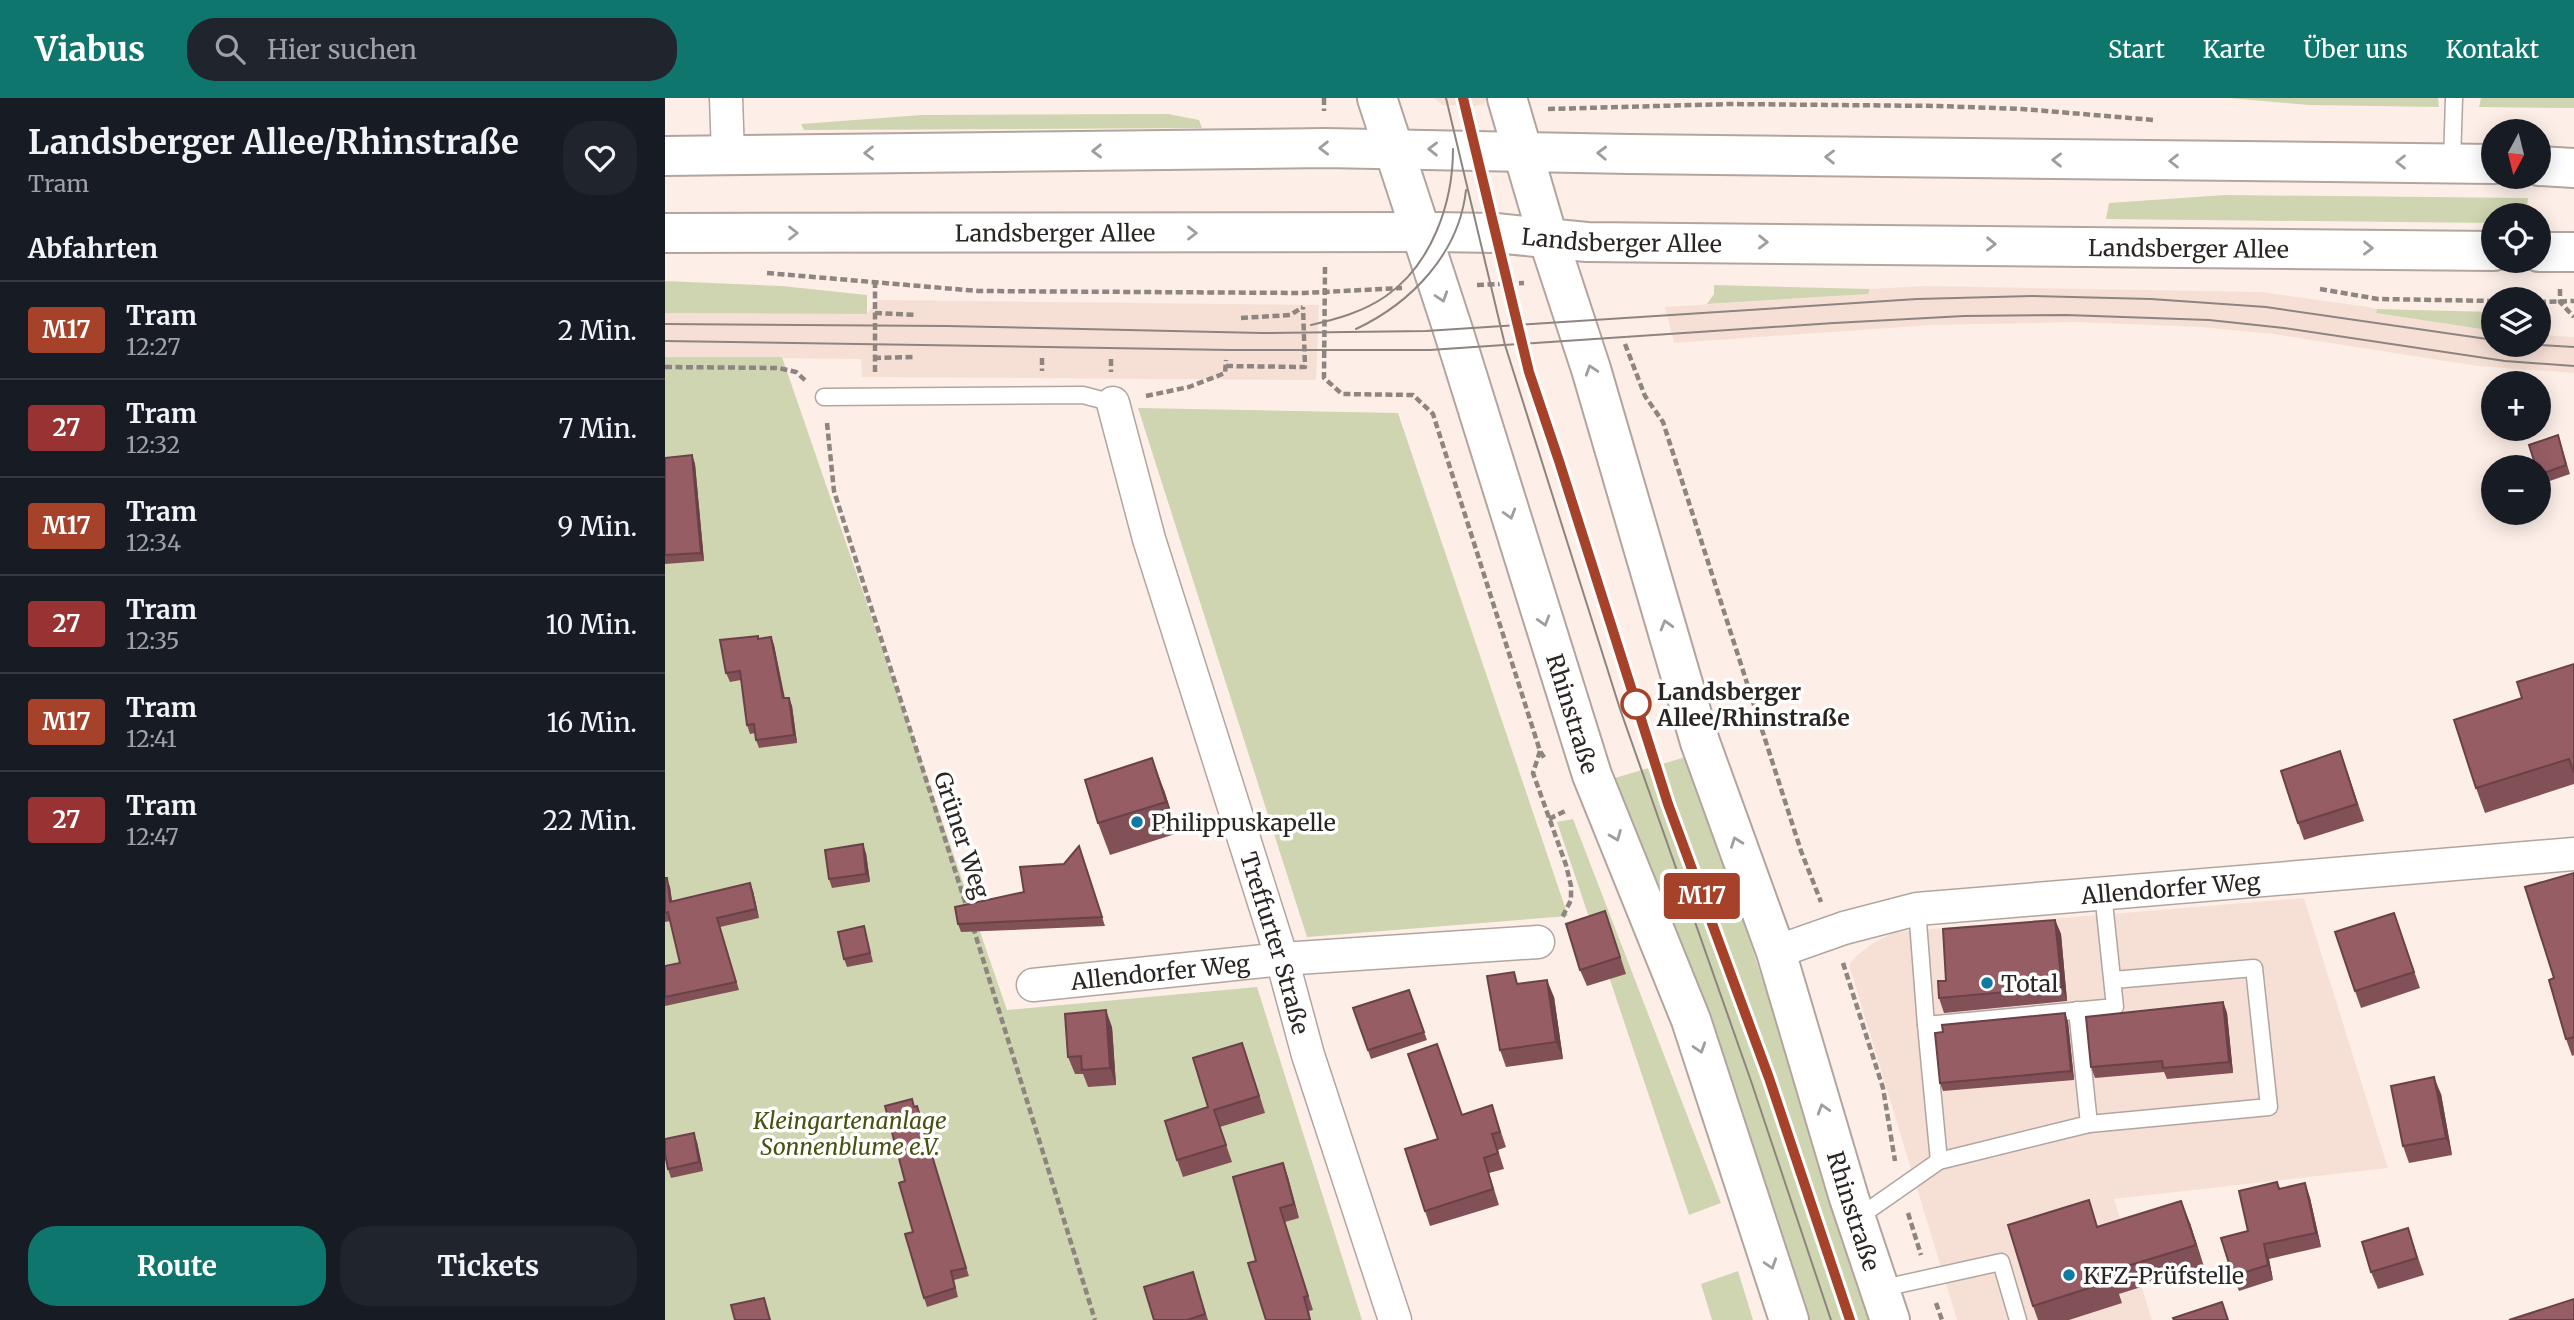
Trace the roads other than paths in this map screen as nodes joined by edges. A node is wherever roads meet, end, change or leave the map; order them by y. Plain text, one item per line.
1 (726, 98) edge
2 (1377, 98) edge
3 (1507, 98) edge
4 (2454, 98) edge
5 (1392, 148) junction
6 (1523, 152) junction
7 (728, 154) junction
8 (665, 156) edge
9 (2452, 163) junction
10 (2481, 164) edge
11 (2551, 167) edge
12 (2574, 168) edge
13 (1421, 232) junction
14 (665, 233) edge
15 (1548, 238) junction
16 (2481, 251) edge
17 (2551, 252) edge
18 (2574, 252) edge
19 (824, 397) road end
20 (1113, 403) joint
21 (2574, 854) edge
22 (2103, 892) junction
23 (1917, 909) junction
24 (1538, 942) road end
25 (1776, 952) junction
26 (1282, 959) junction
27 (2113, 980) junction
28 (1033, 985) dead end
29 (2077, 1010) junction
30 (1926, 1025) junction
31 (2089, 1124) junction
32 (1939, 1161) junction
33 (1856, 1219) junction
34 (1884, 1304) edge
35 (1395, 1320) edge
36 (1789, 1320) edge
37 (2018, 1320) edge

1 - 7 street
2 - 5 main road, Rhinstraße
3 - 6 main road, Rhinstraße
4 - 9 lane
6 -> 5 main road
5 -> 7 main road
5 - 13 main road, Rhinstraße
9 -> 6 main road
6 - 15 main road, Rhinstraße
7 - 8 main road
9 - 10 main road
11 - 12 main road
14 -> 13 main road, Landsberger Allee
13 - 15 main road, Landsberger Allee
13 -> 36 main road, Rhinstraße
15 -> 16 main road, Landsberger Allee
25 -> 15 main road, Rhinstraße
17 - 18 main road
19 - 20 lane
20 - 26 street, Treffurter Straße
21 - 22 street, Allendorfer Weg
22 - 23 street, Allendorfer Weg
22 - 27 lane
23 - 25 street, Allendorfer Weg
23 - 30 lane
24 - 26 street, Allendorfer Weg
33 -> 25 main road, Rhinstraße
26 - 28 street, Allendorfer Weg
26 - 35 street, Treffurter Straße
27 - 29 lane
27 - 31 lane
29 - 30 lane
29 - 31 lane
30 - 32 lane
31 - 32 lane
32 - 33 lane
33 - 34 main road, Rhinstraße
34 - 37 lane

